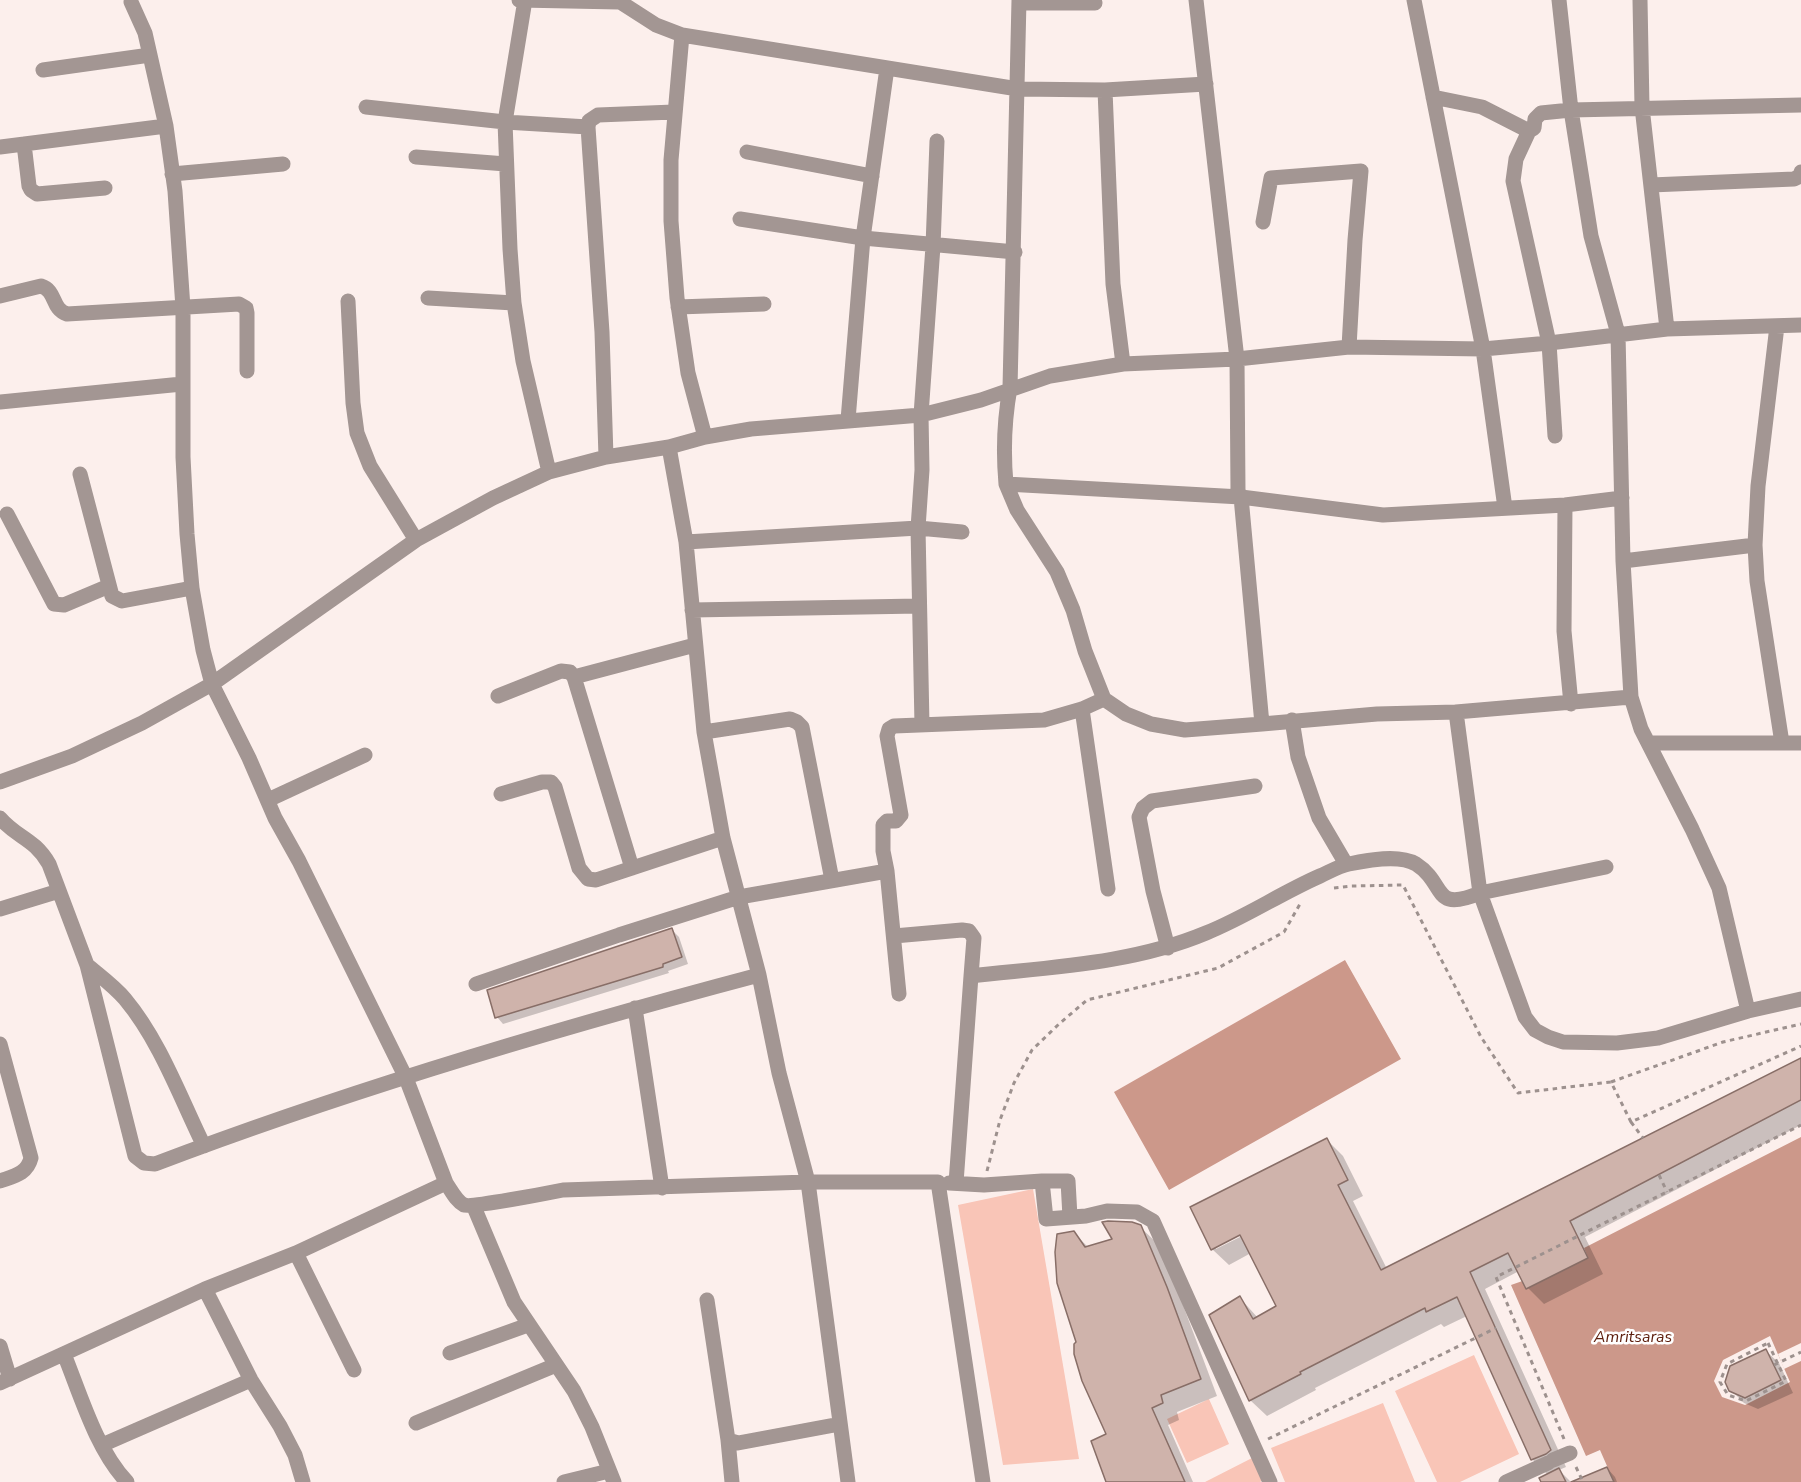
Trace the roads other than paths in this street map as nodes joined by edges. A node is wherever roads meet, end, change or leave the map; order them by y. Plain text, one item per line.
1 (519, 0) edge
2 (525, 0) edge
3 (1196, 0) edge
4 (1414, 0) edge
5 (1559, 0) edge
6 (1640, 0) edge
7 (131, 1) edge
8 (618, 1) edge
9 (1019, 1) edge
10 (1095, 3) dead end
11 (682, 35) junction
12 (150, 55) junction
13 (887, 68) junction
14 (43, 70) dead end
15 (1206, 84) junction
16 (1018, 89) junction
17 (1105, 90) junction
18 (1433, 97) junction
19 (1801, 105) edge
20 (366, 107) dead end
21 (1642, 107) junction
22 (1571, 110) junction
23 (674, 112) junction
24 (505, 122) junction
25 (166, 126) junction
26 (588, 127) junction
27 (1529, 131) junction
28 (937, 141) dead end
29 (24, 144) junction
30 (0, 147) edge
31 (747, 152) dead end
32 (416, 157) dead end
33 (283, 164) dead end
34 (506, 164) junction
35 (1801, 172) edge
36 (172, 174) junction
37 (872, 176) junction
38 (1651, 185) junction
39 (105, 188) dead end
40 (740, 219) dead end
41 (1263, 222) dead end
42 (863, 238) junction
43 (933, 246) junction
44 (1015, 252) junction
45 (0, 296) edge
46 (428, 298) dead end
47 (348, 302) dead end
48 (514, 303) junction
49 (764, 304) dead end
50 (678, 307) junction
51 (183, 308) junction
52 (1801, 325) edge
53 (1778, 326) junction
54 (1667, 329) junction
55 (1618, 334) junction
56 (1549, 343) junction
57 (1350, 346) junction
58 (1483, 349) junction
59 (1237, 359) junction
60 (1124, 364) junction
61 (247, 371) dead end
62 (183, 384) junction
63 (1010, 388) junction
64 (0, 402) edge
65 (921, 415) junction
66 (848, 420) junction
67 (1555, 435) dead end
68 (705, 437) junction
69 (669, 447) junction
70 (606, 457) junction
71 (549, 472) junction
72 (80, 474) dead end
73 (1006, 484) junction
74 (1241, 497) junction
75 (1622, 498) junction
76 (1564, 505) junction
77 (1505, 508) junction
78 (7, 513) dead end
79 (918, 528) junction
80 (962, 532) dead end
81 (416, 540) junction
82 (686, 542) junction
83 (1755, 545) junction
84 (1623, 561) junction
85 (109, 586) junction
86 (192, 588) junction
87 (919, 606) junction
88 (692, 610) junction
89 (695, 645) junction
90 (574, 677) junction
91 (212, 684) junction
92 (498, 696) dead end
93 (1631, 697) junction
94 (1104, 699) junction
95 (1571, 704) junction
96 (1082, 709) junction
97 (1456, 712) junction
98 (1292, 720) junction
99 (1262, 724) junction
100 (922, 725) junction
101 (704, 732) junction
102 (1650, 743) junction
103 (1779, 743) junction
104 (1801, 743) edge
105 (365, 755) dead end
106 (0, 782) edge
107 (1255, 786) dead end
108 (501, 794) dead end
109 (267, 800) junction
110 (0, 818) edge
111 (723, 838) junction
112 (1346, 864) junction
113 (1606, 867) dead end
114 (632, 868) junction
115 (887, 871) junction
116 (832, 880) junction
117 (1108, 890) dead end
118 (59, 891) junction
119 (1480, 893) junction
120 (739, 897) junction
121 (0, 909) edge
122 (894, 936) junction
123 (1168, 948) junction
124 (87, 965) junction
125 (759, 975) junction
126 (970, 976) junction
127 (476, 984) dead end
128 (899, 994) dead end
129 (1801, 999) edge
130 (635, 1008) junction
131 (1749, 1011) junction
132 (0, 1044) edge
133 (406, 1078) junction
134 (204, 1146) junction
135 (0, 1181) edge
136 (1042, 1181) junction
137 (808, 1182) junction
138 (938, 1182) junction
139 (446, 1183) junction
140 (957, 1183) junction
141 (663, 1188) junction
142 (474, 1207) junction
143 (1071, 1217) junction
144 (296, 1253) junction
145 (205, 1289) junction
146 (707, 1300) dead end
147 (528, 1325) junction
148 (0, 1346) edge
149 (450, 1353) dead end
150 (64, 1354) junction
151 (556, 1365) junction
152 (354, 1370) dead end
153 (251, 1380) junction
154 (5, 1381) edge
155 (416, 1422) dead end
156 (840, 1424) junction
157 (728, 1440) junction
158 (102, 1445) junction
159 (1570, 1453) road end
160 (611, 1476) edge
161 (127, 1482) edge
162 (303, 1482) edge
163 (564, 1482) edge
164 (732, 1482) edge
165 (848, 1482) edge
166 (983, 1482) edge
167 (1270, 1482) edge
168 (1506, 1482) edge

1 - 2 street
2 - 8 street
2 - 24 street
3 - 15 street
4 - 18 street
5 - 22 street
6 - 21 street
7 - 12 street
8 - 11 street
9 - 10 street
9 - 16 street
11 - 13 street
11 - 23 street
12 - 14 street
12 - 25 street
13 - 16 street
13 - 37 street
15 - 17 street
15 - 59 street
16 - 17 street
16 - 44 street
17 - 60 street
18 - 27 street
18 - 58 street
19 - 21 street
20 - 24 street
21 - 22 street
21 - 38 street
22 - 27 street
22 - 55 street
23 - 26 street
23 - 50 street
24 - 26 street
24 - 34 street
25 - 29 street
25 - 36 street
26 - 70 street
27 - 56 street
28 - 43 street
29 - 30 street
29 - 39 street
31 - 37 street
32 - 34 street
33 - 36 street
34 - 48 street
35 - 38 street
36 - 51 street
37 - 42 street
38 - 54 street
40 - 42 street
41 - 57 street
42 - 43 street
42 - 66 street
43 - 44 street
43 - 65 street
44 - 63 street
45 - 51 street
46 - 48 street
47 - 81 street
48 - 71 street
49 - 50 street
50 - 68 street
51 - 61 street
51 - 62 street
52 - 53 street
53 - 54 street
53 - 83 street
54 - 55 street
55 - 56 street
55 - 75 street
56 - 58 street
56 - 67 street
57 - 58 street
57 - 59 street
58 - 77 street
59 - 60 street
59 - 74 street
60 - 63 street
62 - 64 street
62 - 86 street
63 - 65 street
63 - 73 street
65 - 66 street
65 - 79 street
66 - 68 street
68 - 69 street
69 - 70 street
69 - 82 street
70 - 71 street
71 - 81 street
72 - 85 street
73 - 74 street
73 - 94 street
74 - 77 street
74 - 99 street
75 - 76 street
75 - 84 street
76 - 77 street
76 - 95 street
78 - 85 street
79 - 80 street
79 - 82 street
79 - 87 street
81 - 91 street
82 - 88 street
83 - 84 street
83 - 103 street
84 - 93 street
85 - 86 street
86 - 91 street
87 - 88 street
87 - 100 street
88 - 89 street
89 - 90 street
89 - 101 street
90 - 92 street
90 - 114 street
91 - 106 street
91 - 109 street
93 - 95 street
93 - 102 street
94 - 96 street
94 - 99 street
95 - 97 street
96 - 100 street
96 - 117 street
97 - 98 street
97 - 119 street
98 - 99 street
98 - 112 street
100 - 115 street
101 - 111 street
101 - 116 street
102 - 103 street
102 - 131 street
103 - 104 street
105 - 109 street
107 - 123 street
108 - 114 street
109 - 133 street
110 - 118 street
111 - 114 street
111 - 120 street
112 - 119 street
112 - 123 street
113 - 119 street
115 - 116 street
115 - 122 street
116 - 120 street
118 - 121 street
118 - 124 street
119 - 131 street
120 - 125 street
120 - 127 street
122 - 126 street
122 - 128 street
123 - 126 street
124 - 134 street
124 - 134 street
125 - 130 street
125 - 137 street
126 - 140 street
129 - 131 street
130 - 133 street
130 - 141 street
132 - 135 street
133 - 134 street
133 - 139 street
136 - 140 street
136 - 143 street
136 - 143 street
137 - 138 street
137 - 141 street
137 - 156 street
138 - 140 street
138 - 166 street
139 - 142 street
139 - 144 street
141 - 142 street
142 - 147 street
143 - 167 street
144 - 145 street
144 - 152 street
145 - 150 street
145 - 153 street
146 - 157 street
147 - 149 street
147 - 151 street
148 - 154 street
150 - 154 street
150 - 158 street
151 - 155 street
151 - 160 street
153 - 158 street
153 - 162 street
156 - 157 street
156 - 165 street
157 - 164 street
158 - 161 street
159 - 168 street
160 - 163 street

